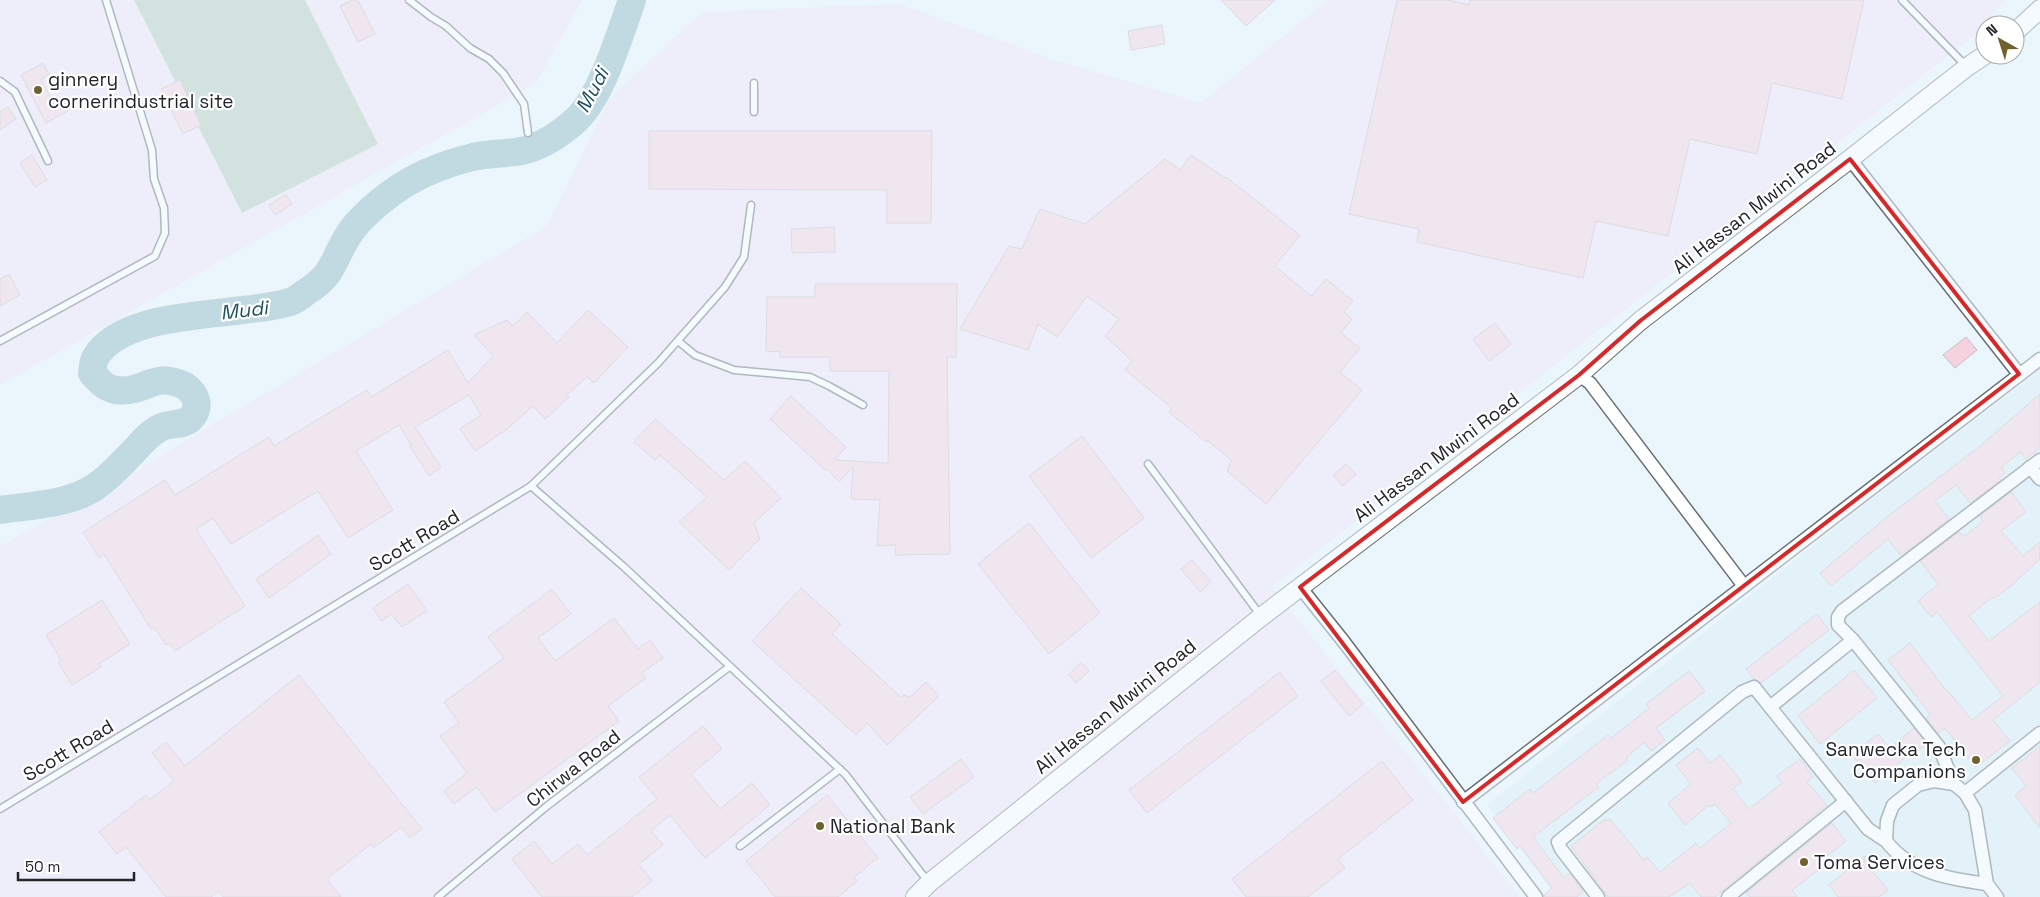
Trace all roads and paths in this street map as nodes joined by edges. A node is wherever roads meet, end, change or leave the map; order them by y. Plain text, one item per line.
1 (106, 0) edge
2 (409, 0) edge
3 (1902, 0) edge
4 (2040, 9) edge
5 (2025, 23) edge
6 (1975, 62) edge
7 (1967, 67) junction
8 (0, 81) edge
9 (754, 83) dead end
10 (754, 112) dead end
11 (528, 133) dead end
12 (1850, 159) junction
13 (48, 161) dead end
14 (751, 205) dead end
15 (0, 341) edge
16 (678, 341) junction
17 (2040, 359) edge
18 (2019, 374) junction
19 (1579, 375) junction
20 (863, 405) dead end
21 (2035, 463) edge
22 (1148, 464) dead end
23 (2040, 479) edge
24 (531, 486) junction
25 (1744, 586) junction
26 (1300, 587) junction
27 (1261, 616) junction
28 (1853, 640) junction
29 (729, 667) junction
30 (1770, 706) junction
31 (2040, 733) edge
32 (840, 769) junction
33 (1954, 784) junction
34 (1965, 793) junction
35 (1846, 801) junction
36 (1463, 802) junction
37 (0, 809) edge
38 (1886, 841) junction
39 (740, 846) dead end
40 (929, 883) junction
41 (1987, 884) junction
42 (438, 897) edge
43 (915, 897) edge
44 (1536, 897) edge
45 (1598, 897) edge
46 (1728, 897) edge
47 (1998, 897) edge

1 - 15 lane
2 - 11 lane
3 - 7 lane
4 - 5 main road
6 - 7 main road, Ali Hassan Mwini Road
7 - 12 main road, Ali Hassan Mwini Road
8 - 13 lane
9 - 10 lane
12 - 18 street
12 - 19 main road, Ali Hassan Mwini Road
14 - 16 lane, Scott Road
16 - 20 lane
16 - 24 lane, Scott Road
17 - 18 street
18 - 25 street
19 - 25 street
19 - 26 main road, Ali Hassan Mwini Road
21 - 23 street
21 - 28 street
22 - 27 lane
24 - 29 lane
24 - 37 lane, Scott Road
25 - 36 street
26 - 27 main road, Ali Hassan Mwini Road
26 - 36 street
27 - 40 main road, Ali Hassan Mwini Road
28 - 30 street
28 - 33 street
29 - 32 lane
29 - 42 lane, Chirwa Road
30 - 35 street
30 - 45 street
31 - 34 street
32 - 39 lane
32 - 40 lane
33 - 34 street
33 - 38 street
34 - 41 street
35 - 38 street
35 - 46 street
36 - 44 street
38 - 41 street
40 - 43 main road, Ali Hassan Mwini Road
41 - 47 street

